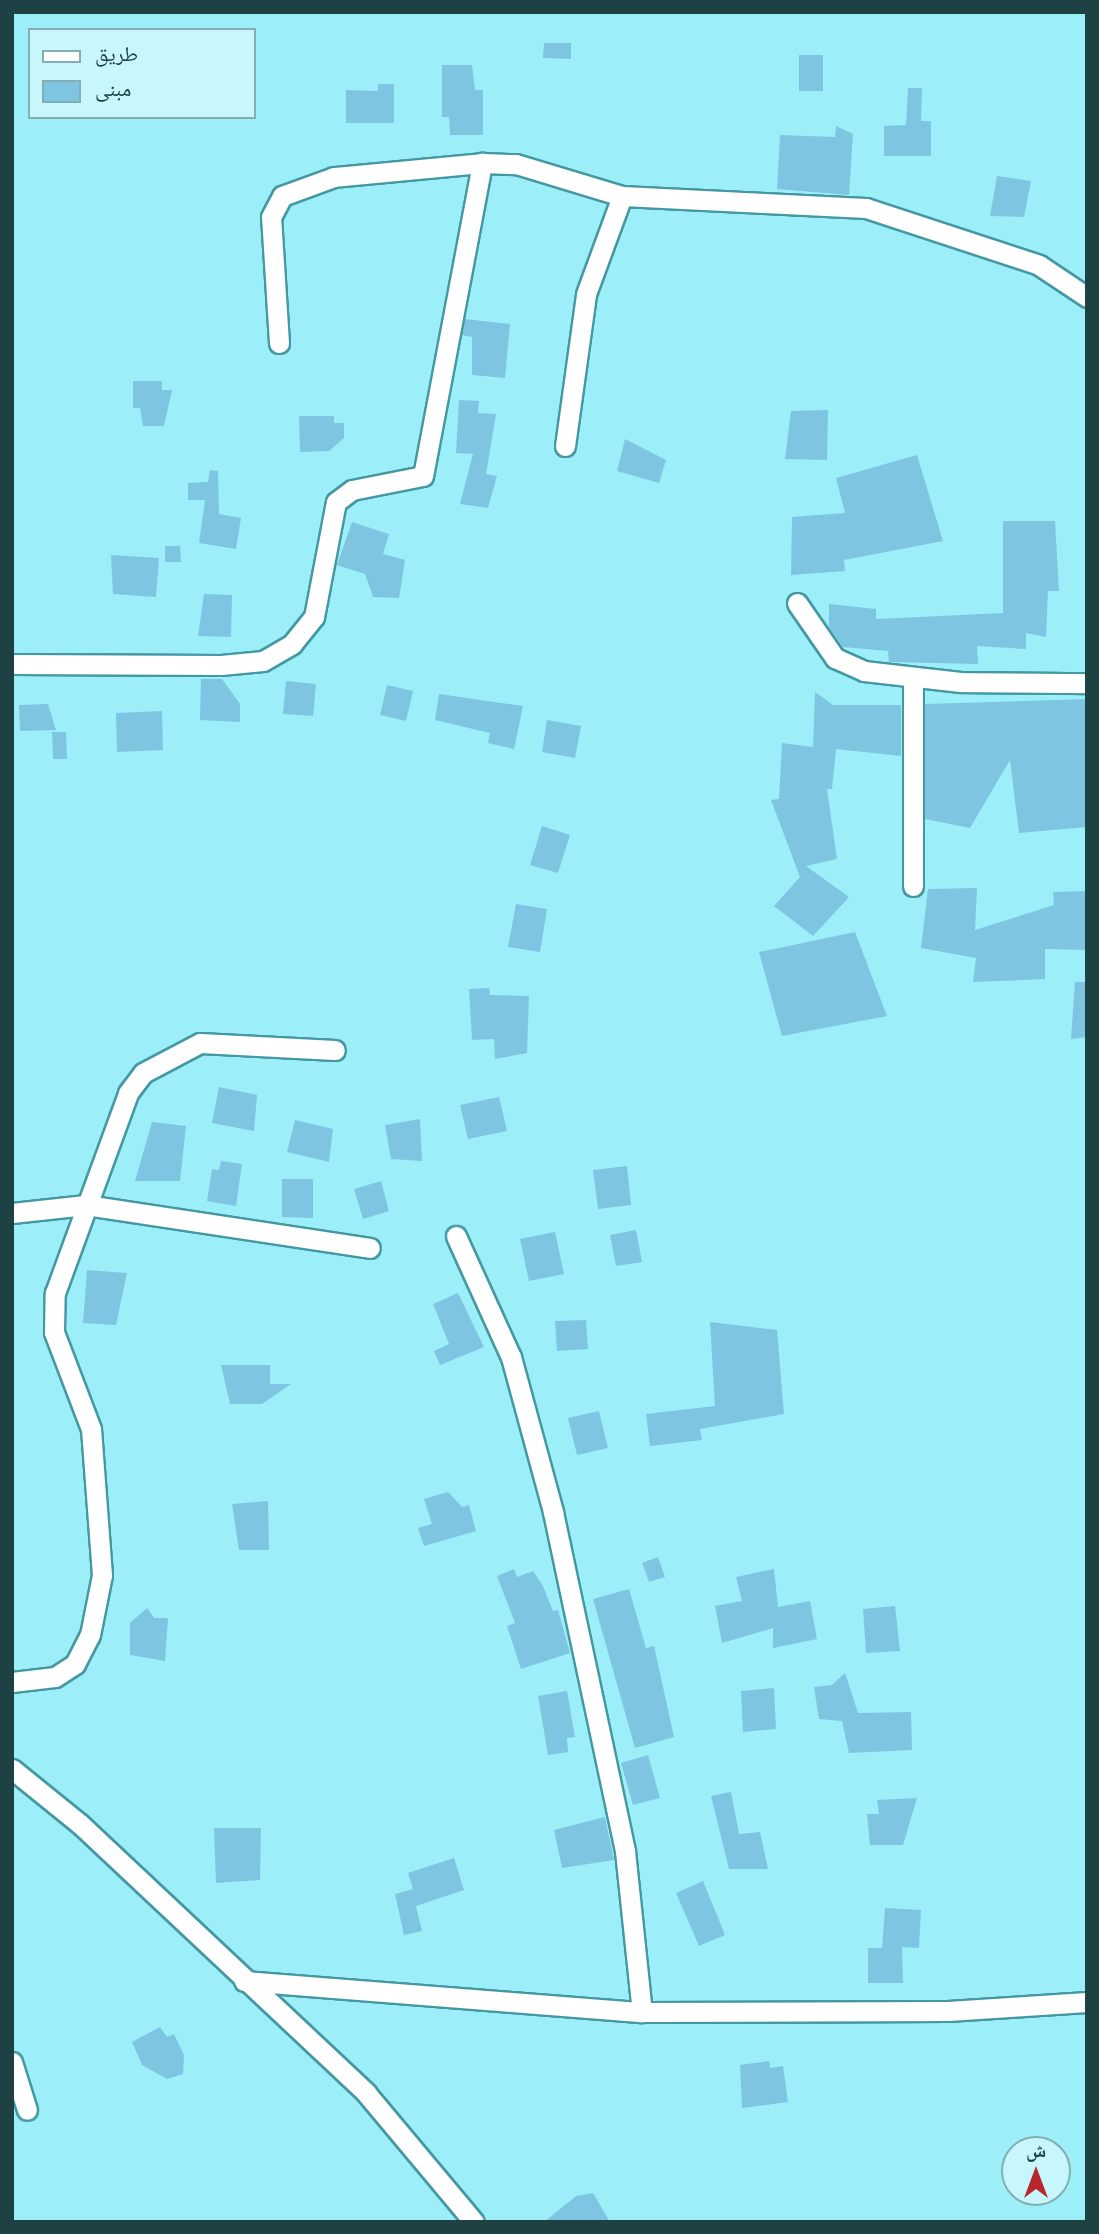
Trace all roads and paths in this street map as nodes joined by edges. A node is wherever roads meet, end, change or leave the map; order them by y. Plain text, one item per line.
1 (482, 163) junction
2 (622, 195) junction
3 (1087, 297) edge
4 (279, 343) dead end
5 (565, 446) dead end
6 (797, 603) dead end
7 (12, 664) edge
8 (914, 680) junction
9 (1087, 683) edge
10 (914, 886) dead end
11 (335, 1049) dead end
12 (86, 1206) junction
13 (12, 1213) edge
14 (456, 1236) dead end
15 (370, 1248) dead end
16 (12, 1682) edge
17 (12, 1769) edge
18 (244, 1981) junction
19 (1087, 2002) edge
20 (642, 2012) junction
21 (12, 2062) edge
22 (27, 2110) dead end
23 (474, 2222) edge

1 - 2 street
1 - 4 street
1 - 7 street
2 - 3 street
2 - 5 street
6 - 8 street
8 - 9 street
8 - 10 street
11 - 12 street
12 - 13 street
12 - 15 street
12 - 16 street
14 - 20 street
17 - 18 street
18 - 20 street
18 - 23 street
19 - 20 street
21 - 22 street

